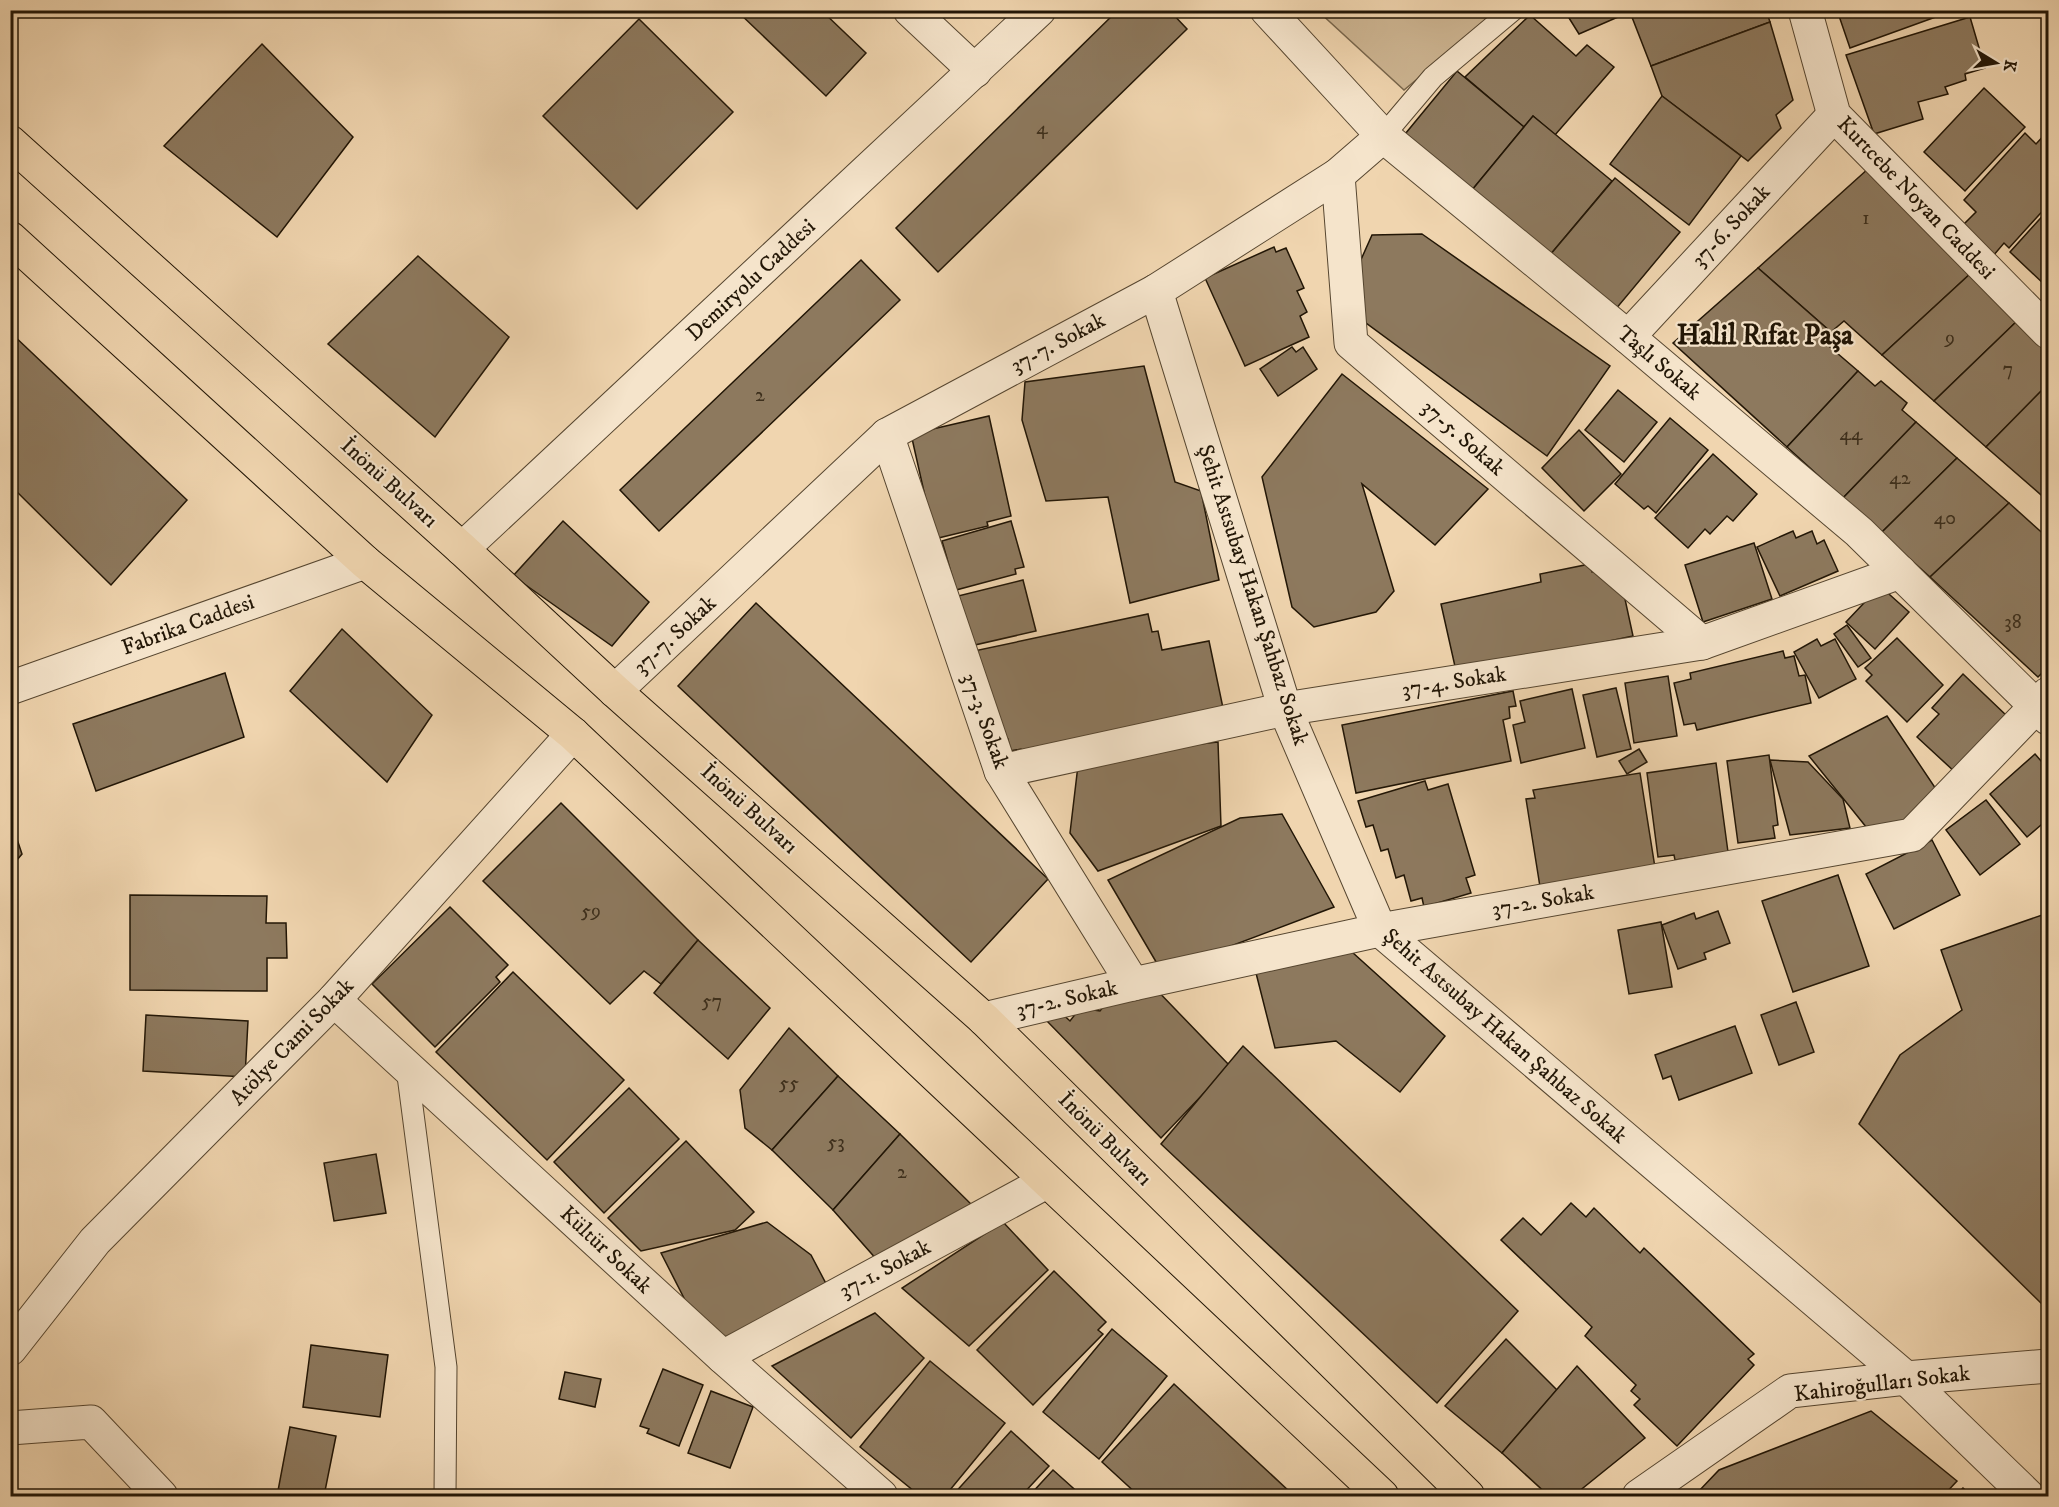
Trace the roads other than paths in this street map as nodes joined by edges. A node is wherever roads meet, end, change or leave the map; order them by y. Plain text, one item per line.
1 (910, 10) edge
2 (1039, 10) edge
3 (1268, 10) edge
4 (1513, 10) edge
5 (1805, 10) edge
6 (975, 71) junction
7 (1834, 115) junction
8 (1383, 136) junction
9 (10, 142) edge
10 (1338, 176) junction
11 (10, 238) edge
12 (1156, 291) junction
13 (2049, 332) edge
14 (1628, 338) junction
15 (887, 435) junction
16 (462, 549) junction
17 (365, 562) junction
18 (1900, 572) junction
19 (1702, 643) junction
20 (10, 688) edge
21 (615, 691) junction
22 (2045, 706) edge
23 (1285, 709) junction
24 (573, 734) junction
25 (1001, 771) junction
26 (1380, 930) junction
27 (1133, 984) junction
28 (334, 1000) junction
29 (984, 1019) junction
30 (407, 1068) junction
31 (1047, 1182) junction
32 (10, 1349) edge
33 (723, 1357) junction
34 (2049, 1366) edge
35 (1905, 1378) junction
36 (10, 1428) edge
37 (137, 1483) edge
38 (1379, 1496) edge
39 (161, 1497) edge
40 (445, 1497) edge
41 (881, 1497) edge
42 (1468, 1497) edge
43 (1639, 1497) edge
44 (2028, 1497) edge

1 - 6 street
2 - 6 street, Demiryolu Caddesi
3 - 8 street, Taşlı Sokak
4 - 8 lane, 37-7. Sokak
5 - 7 street, Kurtcebe Noyan Caddesi
6 - 16 street, Demiryolu Caddesi
7 - 13 street, Kurtcebe Noyan Caddesi
7 - 14 street, 37-6. Sokak
8 - 10 street, 37-7. Sokak
8 - 14 street, Taşlı Sokak
9 - 16 main road, İnönü Bulvarı
10 - 12 street, 37-7. Sokak
10 - 19 street, 37-5. Sokak
11 - 17 main road
12 - 15 street, 37-7. Sokak
12 - 23 street, Şehit Astsubay Hakan Şahbaz Sokak
14 - 18 street, Taşlı Sokak
15 - 21 street, 37-7. Sokak
15 - 25 street, 37-3. Sokak
16 - 21 main road, İnönü Bulvarı
17 - 20 street, Fabrika Caddesi
17 - 24 main road
18 - 19 street, 37-4. Sokak
18 - 22 street, Taşlı Sokak
19 - 23 street, 37-4. Sokak
21 - 29 main road, İnönü Bulvarı
22 - 26 street, 37-2. Sokak
23 - 25 street, 37-4. Sokak
23 - 26 street, Şehit Astsubay Hakan Şahbaz Sokak
24 - 28 street, Atölye Cami Sokak
24 - 31 main road
25 - 27 street, 37-3. Sokak
26 - 27 street, 37-2. Sokak
26 - 35 street, Şehit Astsubay Hakan Şahbaz Sokak
27 - 29 street, 37-2. Sokak
28 - 30 street, Kültür Sokak
28 - 32 street, Atölye Cami Sokak
29 - 42 main road, İnönü Bulvarı
30 - 33 street, Kültür Sokak
30 - 40 lane
31 - 33 street, 37-1. Sokak
31 - 38 main road
33 - 41 street, Kültür Sokak
34 - 35 street, Kahiroğulları Sokak
35 - 43 street, Kahiroğulları Sokak
35 - 44 street, Şehit Astsubay Hakan Şahbaz Sokak
36 - 37 street
37 - 39 street

